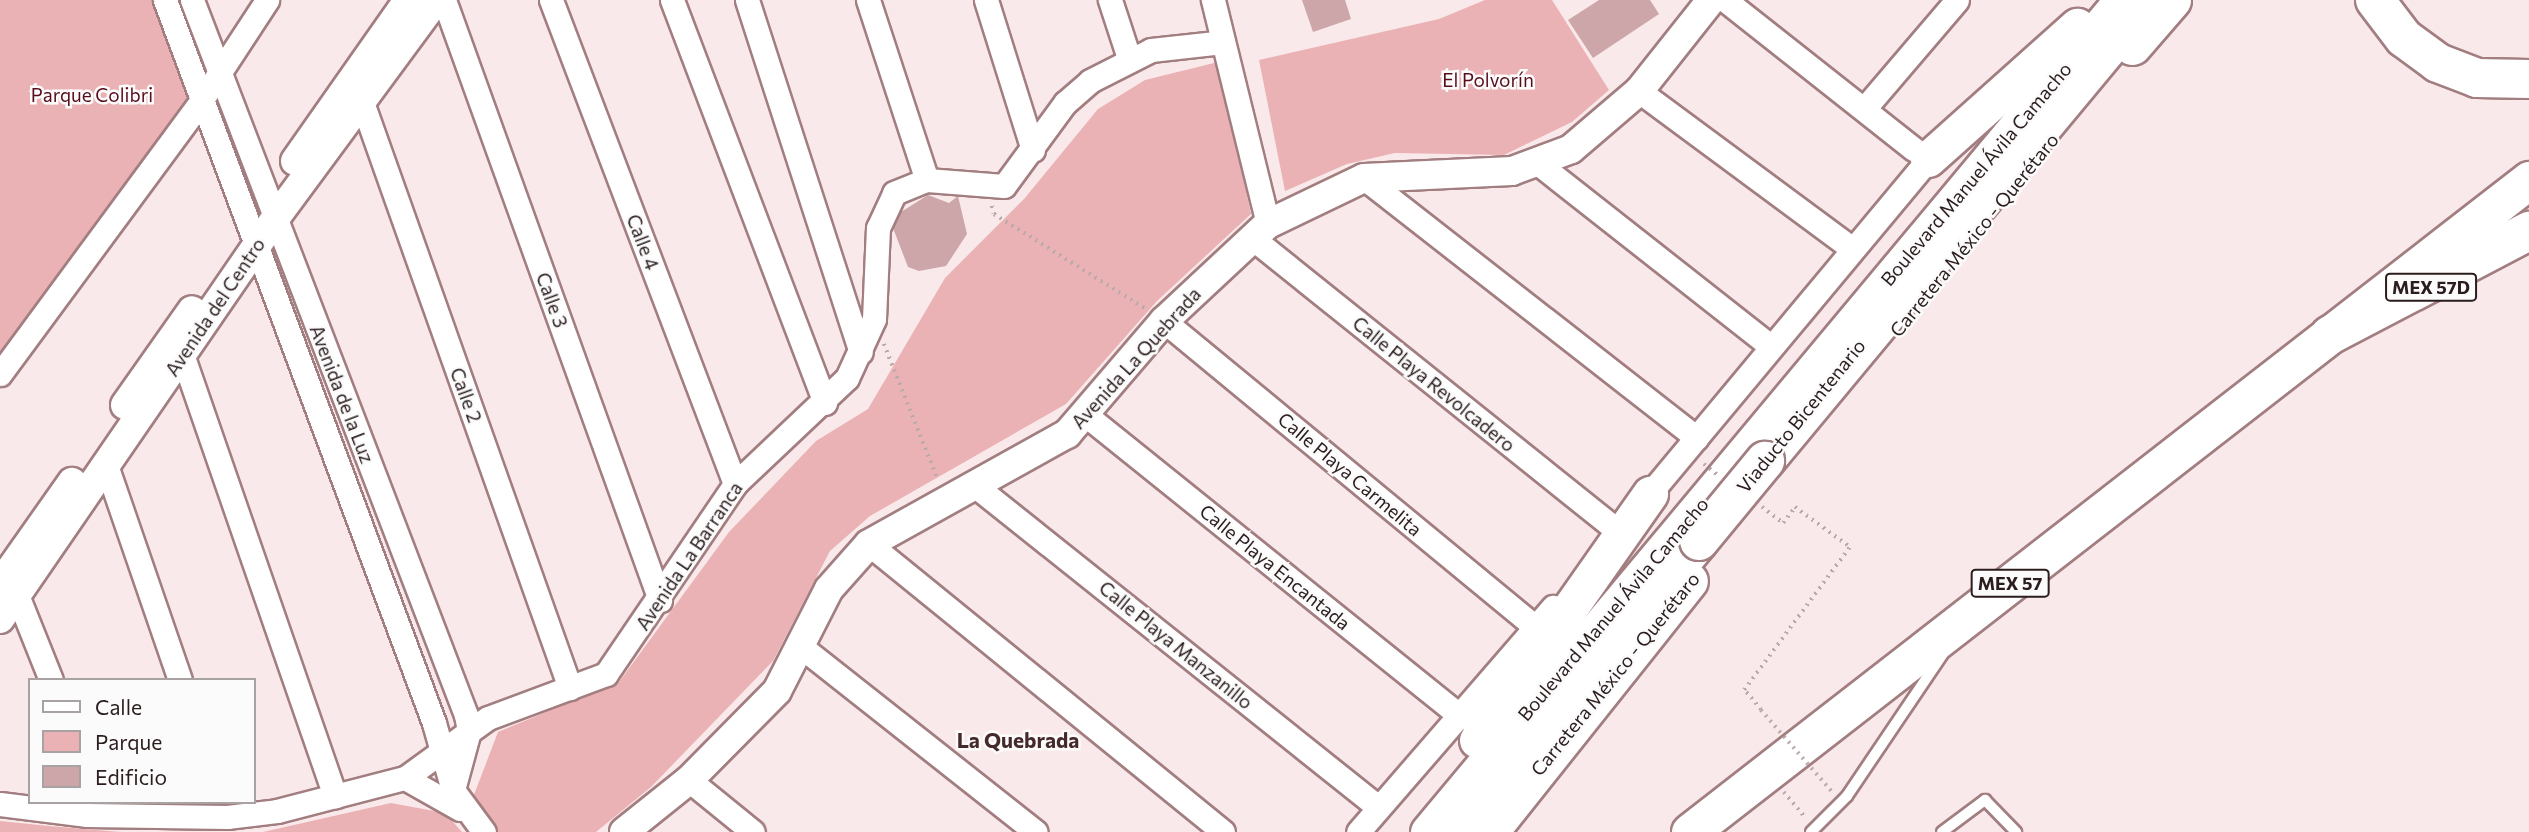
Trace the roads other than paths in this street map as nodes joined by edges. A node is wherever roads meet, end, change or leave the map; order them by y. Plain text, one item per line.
1 (165, 0) edge
2 (192, 0) edge
3 (267, 0) edge
4 (408, 0) edge
5 (436, 0) edge
6 (444, 0) edge
7 (551, 0) edge
8 (672, 0) edge
9 (747, 0) edge
10 (868, 0) edge
11 (986, 0) edge
12 (1110, 0) edge
13 (1213, 0) edge
14 (1711, 0) edge
15 (1725, 0) edge
16 (1957, 0) edge
17 (2105, 0) edge
18 (2122, 0) edge
19 (2148, 0) edge
20 (2172, 0) edge
21 (2375, 0) edge
22 (1223, 42) junction
23 (1129, 58) junction
24 (219, 73) junction
25 (2529, 79) edge
26 (1639, 90) junction
27 (201, 100) junction
28 (362, 102) junction
29 (1864, 109) junction
30 (1033, 150) junction
31 (1921, 154) junction
32 (1539, 164) junction
33 (1364, 178) junction
34 (927, 180) junction
35 (2529, 180) edge
36 (273, 206) junction
37 (1260, 231) junction
38 (2529, 231) edge
39 (254, 235) junction
40 (1852, 248) junction
41 (1164, 321) junction
42 (2330, 335) junction
43 (1770, 346) junction
44 (861, 352) junction
45 (183, 357) junction
46 (0, 374) edge
47 (825, 403) junction
48 (1087, 416) junction
49 (1697, 438) junction
50 (106, 465) junction
51 (736, 484) junction
52 (973, 484) junction
53 (1650, 494) junction
54 (1616, 530) junction
55 (869, 544) junction
56 (9, 589) edge
57 (660, 600) junction
58 (1970, 614) junction
59 (0, 619) edge
60 (1535, 627) junction
61 (804, 649) junction
62 (50, 678) edge
63 (179, 678) edge
64 (570, 688) junction
65 (1462, 717) junction
66 (470, 731) junction
67 (1556, 748) junction
68 (442, 751) junction
69 (405, 778) junction
70 (689, 780) junction
71 (335, 796) junction
72 (458, 800) junction
73 (0, 804) edge
74 (1378, 807) junction
75 (88, 808) edge
76 (224, 810) edge
77 (484, 832) edge
78 (624, 832) edge
79 (753, 832) edge
80 (1036, 832) edge
81 (1223, 832) edge
82 (1358, 832) edge
83 (1420, 832) edge
84 (1428, 832) edge
85 (1454, 832) edge
86 (1463, 832) edge
87 (1489, 832) edge
88 (1689, 832) edge
89 (1811, 832) edge
90 (1942, 832) edge
91 (2016, 832) edge

1 - 27 street, Avenida de la Luz
2 - 24 street, Avenida de la Luz
3 - 24 street
4 - 36 street, Avenida del Centro
5 - 28 street, Avenida del Centro
6 - 57 street, Calle 3
7 - 51 street, Calle 4
8 - 47 street
9 - 44 street
10 - 34 street
11 - 30 street
12 - 23 street
13 - 22 street
14 - 26 street, Avenida La Quebrada
15 - 29 street
16 - 29 street
17 - 31 main road
18 - 84 main road, Boulevard Manuel Ávila Camacho
19 - 85 highway, Viaducto Bicentenario, bridge
20 - 67 highway, Carretera México - Querétaro
21 - 25 highway
22 - 23 street
22 - 37 street
23 - 30 street
24 - 27 street
24 - 36 street, Avenida de la Luz
26 - 32 street, Avenida La Quebrada
26 - 40 street
27 - 39 street, Avenida de la Luz
27 - 46 street
28 - 36 street, Avenida del Centro
28 - 64 street, Calle 2
29 - 31 street
30 - 34 street, Avenida La Barranca
31 - 40 street
32 - 33 street, Avenida La Quebrada
32 - 43 street
33 - 37 street, Avenida La Quebrada
33 - 49 street
34 - 44 street, Avenida La Barranca
35 - 42 highway, MEX 57
36 - 39 street, Avenida del Centro
36 - 66 street, Avenida de la Luz
37 - 41 street, Avenida La Quebrada
37 - 54 street, Calle Playa Revolcadero
38 - 42 highway, MEX 57D
39 - 45 street, Avenida del Centro
39 - 56 street, Avenida del Centro
39 - 68 street, Avenida de la Luz
40 - 43 street
41 - 48 street, Avenida La Quebrada
41 - 60 street, Calle Playa Carmelita
42 - 58 highway, MEX 57
43 - 49 street
44 - 47 street, Avenida La Barranca
45 - 50 street, Avenida del Centro
45 - 71 street
47 - 51 street, Avenida La Barranca
48 - 52 street, Avenida La Quebrada
48 - 65 street, Calle Playa Encantada
49 - 53 street
50 - 56 street, Avenida del Centro
50 - 63 street
51 - 57 street, Avenida La Barranca
52 - 55 street, Avenida La Quebrada
52 - 74 street, Calle Playa Manzanillo
53 - 54 street
53 - 83 main road
54 - 60 street
55 - 61 street, Avenida La Quebrada
55 - 81 street
56 - 59 street, Avenida del Centro
56 - 62 street
57 - 64 street, Avenida La Barranca
58 - 88 highway, MEX 57
58 - 89 lane
60 - 65 street
61 - 70 street, Avenida La Quebrada
61 - 80 street
64 - 66 street, Avenida La Barranca
65 - 74 street
66 - 68 street, Avenida La Barranca
66 - 72 street
67 - 86 highway
67 - 87 highway, Carretera México - Querétaro
68 - 69 street, Avenida La Barranca
68 - 72 street, Avenida de la Luz
69 - 71 street, Avenida La Barranca
69 - 72 street
70 - 78 street, Avenida La Quebrada
70 - 79 street
71 - 76 street, Avenida La Barranca
72 - 77 street, Avenida de la Luz
73 - 75 street, Avenida La Barranca
74 - 82 street
75 - 76 street, Avenida La Barranca
90 - 91 lane

